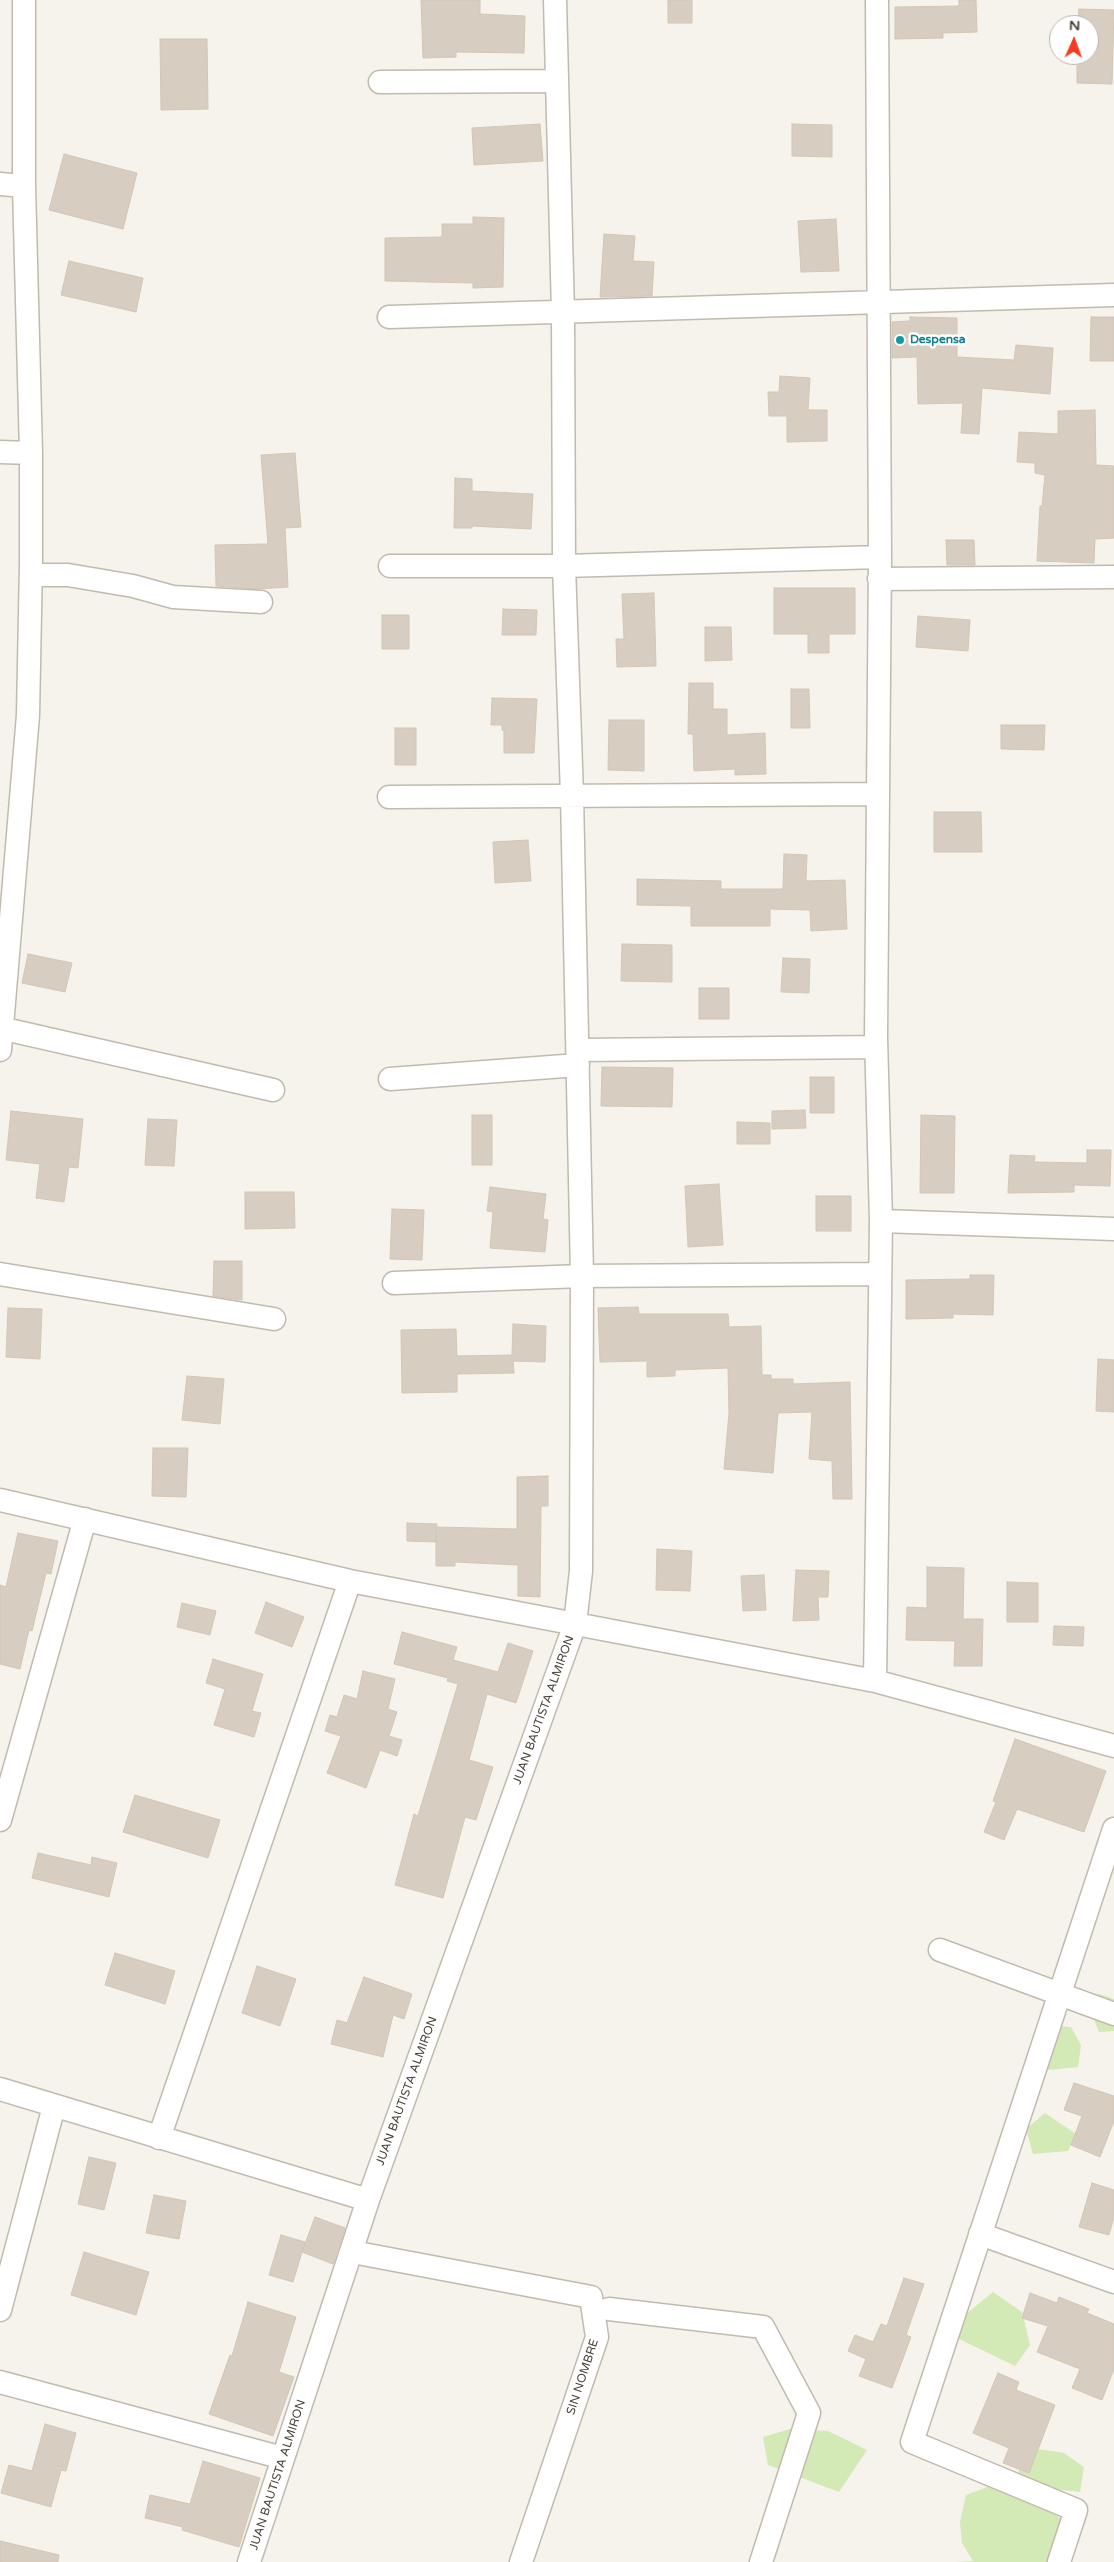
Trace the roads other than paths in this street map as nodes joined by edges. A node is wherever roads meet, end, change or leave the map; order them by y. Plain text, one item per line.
1 (24, 0) edge
2 (555, 0) edge
3 (877, 0) edge
4 (556, 81) junction
5 (380, 82) dead end
6 (0, 184) edge
7 (24, 186) junction
8 (1114, 295) edge
9 (879, 304) junction
10 (564, 312) junction
11 (389, 317) dead end
12 (0, 452) edge
13 (32, 453) junction
14 (880, 557) junction
15 (390, 566) dead end
16 (564, 566) junction
17 (31, 574) junction
18 (1114, 577) edge
19 (879, 579) junction
20 (261, 602) dead end
21 (877, 794) junction
22 (572, 795) junction
23 (389, 797) dead end
24 (0, 1036) edge
25 (876, 1047) junction
26 (578, 1058) junction
27 (390, 1079) dead end
28 (273, 1090) dead end
29 (881, 1221) junction
30 (1114, 1229) edge
31 (0, 1274) edge
32 (880, 1274) junction
33 (582, 1276) junction
34 (394, 1283) dead end
35 (274, 1319) dead end
36 (0, 1500) edge
37 (85, 1519) junction
38 (350, 1581) junction
39 (575, 1624) junction
40 (875, 1681) junction
41 (1114, 1746) edge
42 (0, 1820) edge
43 (1114, 1828) edge
44 (940, 1950) dead end
45 (1060, 1994) junction
46 (1114, 2014) edge
47 (0, 2089) edge
48 (54, 2106) junction
49 (159, 2138) junction
50 (368, 2200) junction
51 (980, 2234) junction
52 (363, 2254) dead end
53 (1114, 2282) edge
54 (609, 2309) dead end
55 (0, 2310) edge
56 (0, 2382) edge
57 (283, 2458) junction
58 (249, 2562) edge
59 (521, 2562) edge
60 (761, 2562) edge
61 (1059, 2562) edge

1 - 7 street
2 - 4 street, JUAN BAUTISTA ALMIRON
3 - 9 street
4 - 5 street
4 - 10 street, JUAN BAUTISTA ALMIRON
6 - 7 street
7 - 13 street
8 - 9 street
9 - 10 street
9 - 14 street
10 - 11 street
10 - 16 street, JUAN BAUTISTA ALMIRON
12 - 13 street
13 - 17 street
14 - 16 street
14 - 19 street
15 - 16 street
16 - 22 street, JUAN BAUTISTA ALMIRON
17 - 20 street
17 - 24 street
18 - 19 street
19 - 21 street
21 - 22 street
21 - 25 street
22 - 23 street
22 - 26 street, JUAN BAUTISTA ALMIRON
24 - 28 street
25 - 26 street
25 - 29 street
26 - 27 street
26 - 33 street, JUAN BAUTISTA ALMIRON
29 - 30 street
29 - 32 street
31 - 35 street
32 - 33 street
32 - 40 street
33 - 34 street
33 - 39 street, JUAN BAUTISTA ALMIRON
36 - 37 street
37 - 38 street
37 - 42 street
38 - 39 street
38 - 49 street
39 - 40 street
39 - 50 street, JUAN BAUTISTA ALMIRON
40 - 41 street
43 - 45 street
44 - 45 street
45 - 46 street
45 - 51 street
47 - 48 street
48 - 49 street
48 - 55 street
49 - 50 street
50 - 57 street, JUAN BAUTISTA ALMIRON
51 - 53 street
51 - 61 street
52 - 59 street, SIN NOMBRE
54 - 60 street
56 - 57 street
57 - 58 street, JUAN BAUTISTA ALMIRON

